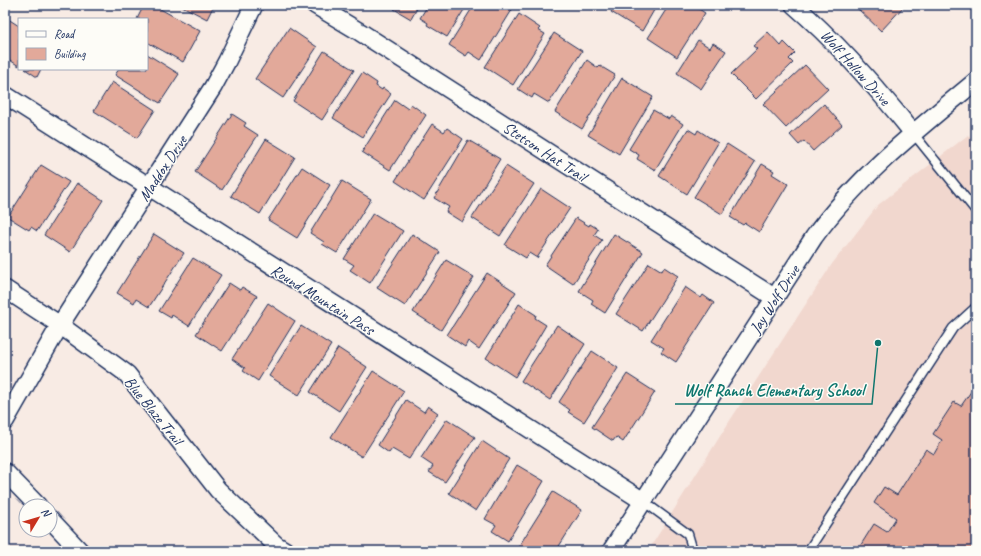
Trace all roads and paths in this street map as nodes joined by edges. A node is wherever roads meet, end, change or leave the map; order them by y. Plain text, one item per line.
1 (254, 5) edge
2 (314, 5) edge
3 (794, 5) edge
4 (976, 81) edge
5 (5, 95) edge
6 (912, 134) junction
7 (149, 188) junction
8 (976, 211) edge
9 (5, 289) edge
10 (775, 298) junction
11 (976, 307) edge
12 (60, 325) junction
13 (5, 421) edge
14 (5, 472) edge
15 (30, 498) edge
16 (643, 501) junction
17 (58, 528) edge
18 (80, 551) edge
19 (286, 551) edge
20 (611, 551) edge
21 (693, 551) edge
22 (808, 551) edge

1 - 7 street, Maddox Drive
2 - 10 street, Stetson Hat Trail
3 - 6 street, Wolf Hollow Drive
4 - 6 street, Jay Wolf Drive
5 - 7 street, Round Mountain Pass
6 - 8 lane
6 - 10 street, Jay Wolf Drive
7 - 12 street, Maddox Drive
7 - 16 street, Round Mountain Pass
9 - 12 street, Blue Blaze Trail
10 - 16 street, Jay Wolf Drive
11 - 22 lane
12 - 13 street, Maddox Drive
12 - 19 street, Blue Blaze Trail
14 - 15 street
16 - 20 street, Jay Wolf Drive
16 - 21 lane
17 - 18 street

